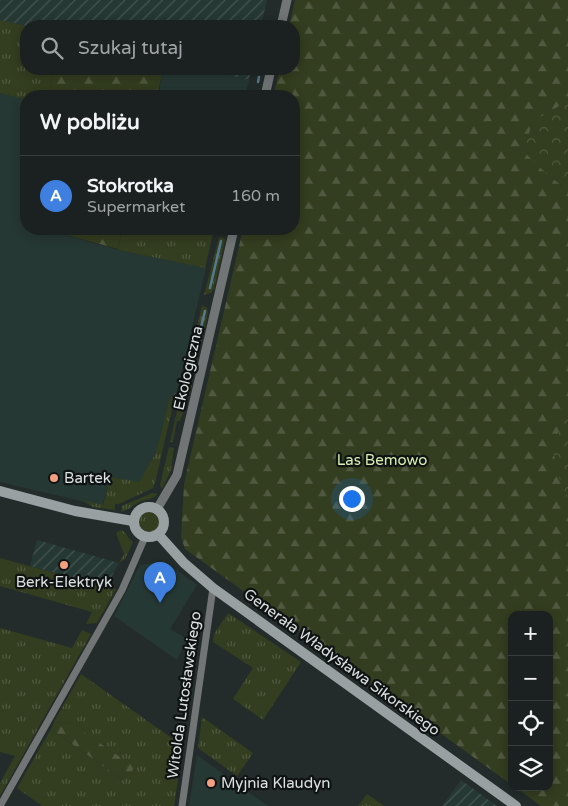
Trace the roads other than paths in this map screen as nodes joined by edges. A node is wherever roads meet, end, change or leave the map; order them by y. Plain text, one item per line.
1 (287, 0) edge
2 (282, 20) edge
3 (270, 75) edge
4 (266, 90) edge
5 (233, 235) edge
6 (0, 491) edge
7 (157, 509) junction
8 (134, 521) junction
9 (158, 534) junction
10 (146, 537) junction
11 (213, 588) junction
12 (0, 806) edge
13 (182, 806) edge
14 (516, 806) edge

1 - 2 street
3 - 4 street
5 - 7 street, Ekologiczna
6 - 8 main road
7 - 8 main road
7 - 9 main road
8 - 10 main road
9 - 10 main road
9 - 11 main road, Generała Władysława Sikorskiego
10 - 12 street
11 - 13 street, Witolda Lutosławskiego
11 - 14 main road, Generała Władysława Sikorskiego

